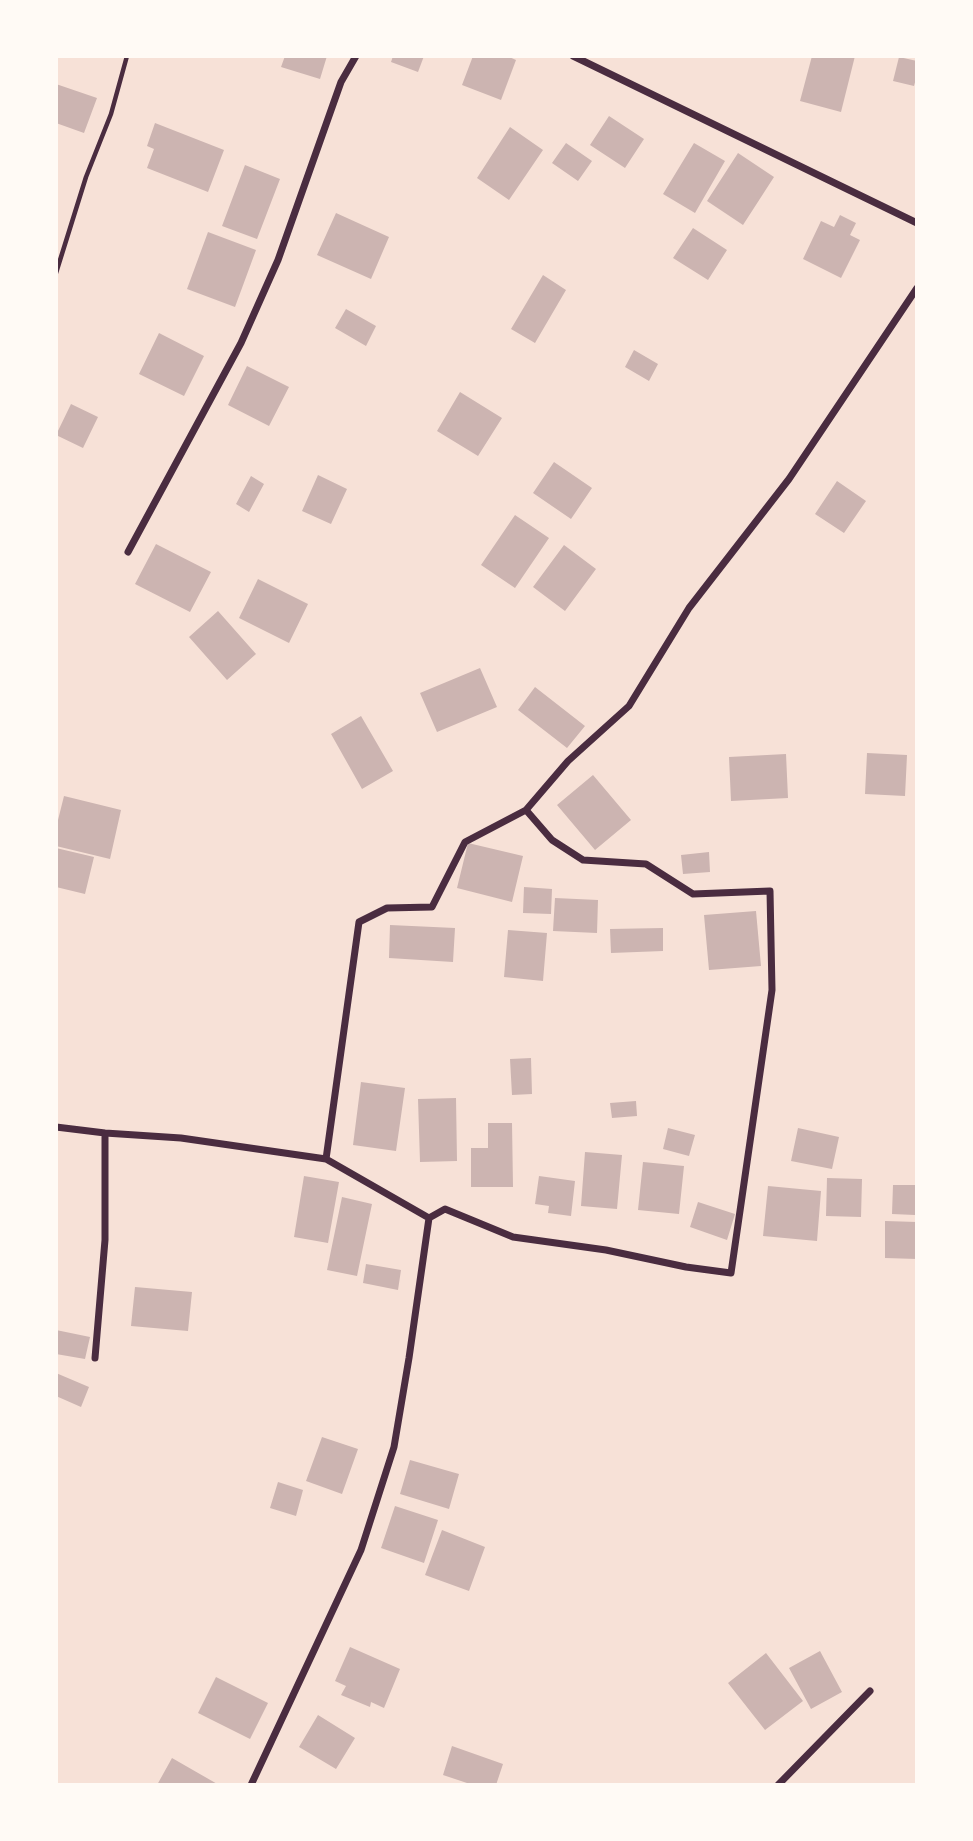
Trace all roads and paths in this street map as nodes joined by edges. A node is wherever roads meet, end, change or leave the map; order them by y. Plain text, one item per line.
1 (127, 56) edge
2 (356, 56) edge
3 (573, 56) edge
4 (917, 223) edge
5 (56, 273) edge
6 (917, 288) edge
7 (128, 552) dead end
8 (526, 810) junction
9 (56, 1127) edge
10 (105, 1133) junction
11 (326, 1159) junction
12 (429, 1218) junction
13 (95, 1358) dead end
14 (870, 1691) dead end
15 (251, 1785) edge
16 (778, 1785) edge

1 - 5 path
2 - 7 street
3 - 4 street
6 - 8 street
8 - 11 street
8 - 12 street
9 - 10 street
10 - 11 street
10 - 13 street
11 - 12 street
12 - 15 street
14 - 16 street

